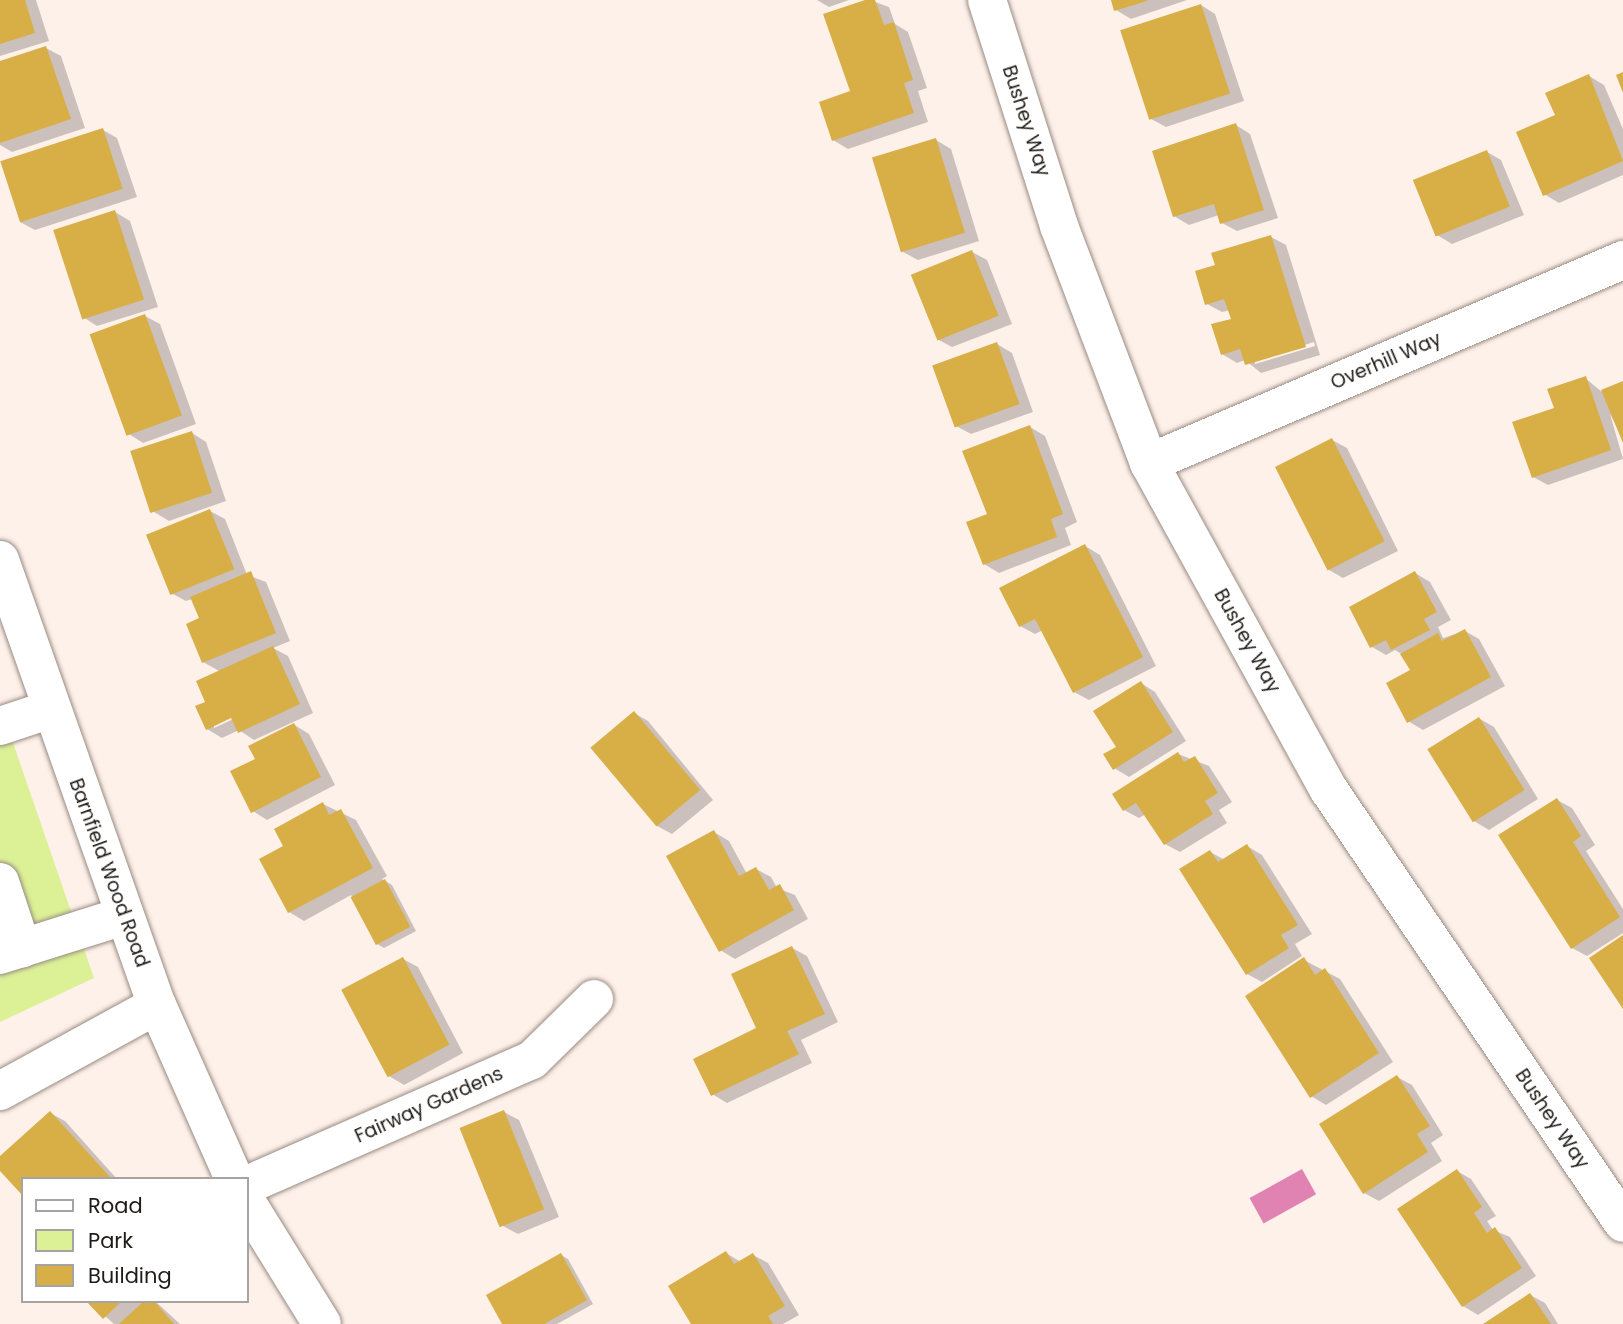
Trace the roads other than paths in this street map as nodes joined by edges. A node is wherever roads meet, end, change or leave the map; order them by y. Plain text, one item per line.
1 (987, 0) edge
2 (1623, 260) edge
3 (1149, 463) junction
4 (3, 578) edge
5 (51, 709) junction
6 (0, 726) edge
7 (0, 882) edge
8 (124, 916) junction
9 (11, 951) edge
10 (594, 999) dead end
11 (157, 1004) junction
12 (0, 1091) edge
13 (233, 1177) edge
14 (248, 1185) edge
15 (248, 1205) edge
16 (1623, 1223) edge
17 (322, 1324) edge

1 - 3 street, Bushey Way
2 - 3 street, Overhill Way
3 - 16 street, Bushey Way
4 - 5 street, Barnfield Wood Road
5 - 6 street
5 - 8 street, Barnfield Wood Road
7 - 9 street
8 - 9 street
8 - 11 street, Barnfield Wood Road
10 - 14 street, Fairway Gardens
11 - 12 street
11 - 13 street, Barnfield Wood Road
15 - 17 street

